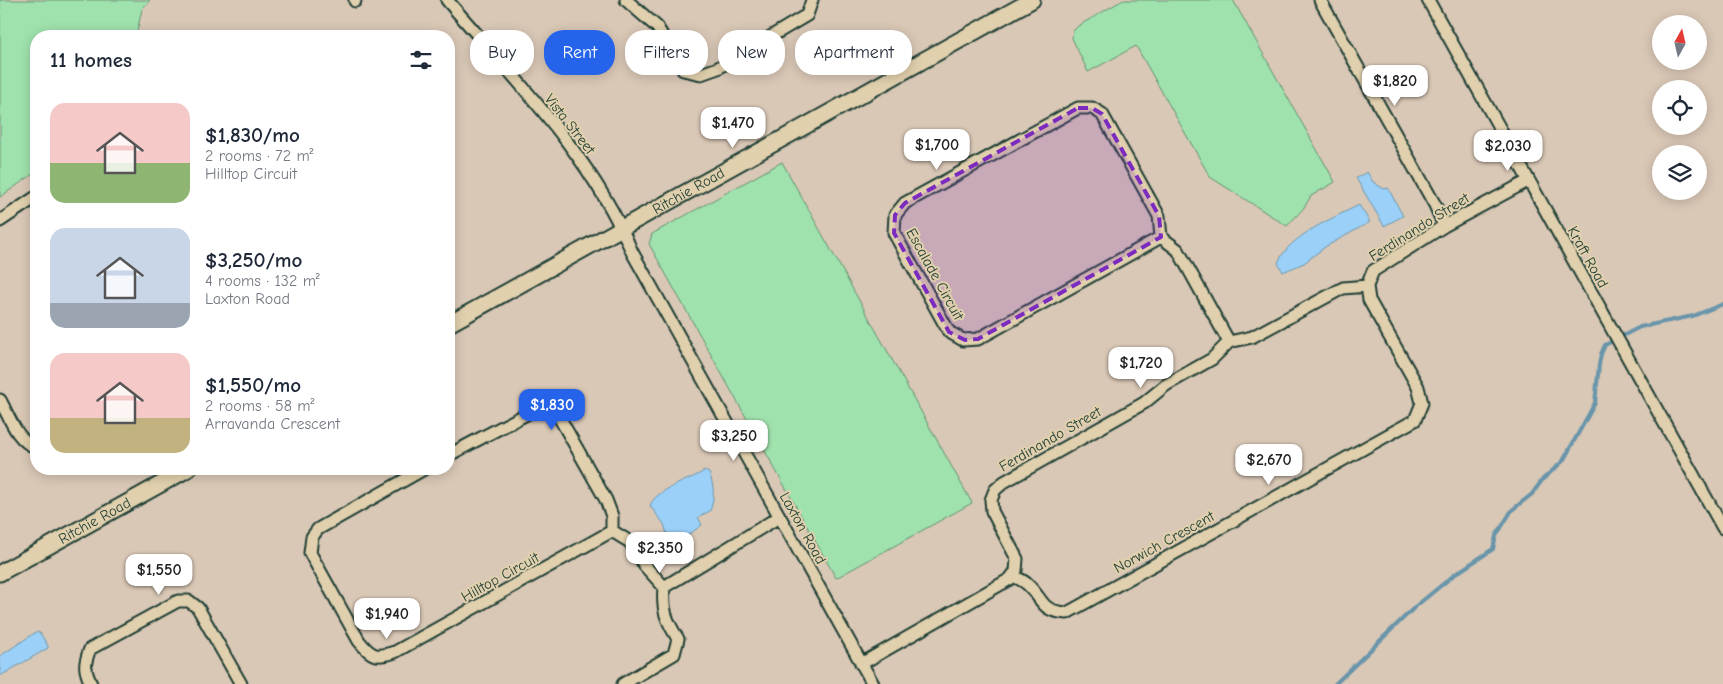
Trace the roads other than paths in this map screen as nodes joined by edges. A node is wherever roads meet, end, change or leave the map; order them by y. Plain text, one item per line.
1 (446, 0) edge
2 (626, 0) edge
3 (812, 0) edge
4 (1032, 0) edge
5 (1320, 0) edge
6 (1428, 0) edge
7 (1528, 181) junction
8 (30, 200) edge
9 (0, 221) edge
10 (1444, 226) junction
11 (622, 228) junction
12 (1161, 237) junction
13 (1368, 286) junction
14 (455, 321) edge
15 (1229, 342) junction
16 (0, 400) edge
17 (30, 445) edge
18 (455, 452) edge
19 (177, 475) edge
20 (413, 475) edge
21 (780, 517) junction
22 (1723, 528) edge
23 (612, 531) junction
24 (0, 573) edge
25 (1013, 576) junction
26 (664, 587) junction
27 (861, 664) junction
28 (91, 684) edge
29 (241, 684) edge
30 (623, 684) edge
31 (873, 684) edge

1 - 11 street, Vista Street
2 - 3 street
4 - 11 street, Ritchie Road
5 - 10 street
6 - 7 street, Kraft Road
7 - 10 street, Ferdinando Street
7 - 22 street, Kraft Road
8 - 9 street
10 - 13 street, Ferdinando Street
11 - 14 street, Ritchie Road
11 - 21 street, Laxton Road
12 - 12 street, Escalade Circuit
12 - 15 street
13 - 15 street, Ferdinando Street
13 - 25 street, Norwich Crescent
15 - 25 street, Ferdinando Street
16 - 17 street
18 - 23 street
19 - 24 street, Ritchie Road
20 - 23 street, Hilltop Circuit
21 - 26 street
21 - 27 street, Laxton Road
23 - 26 street
25 - 27 street
26 - 30 street
27 - 31 street, Laxton Road
28 - 29 street

